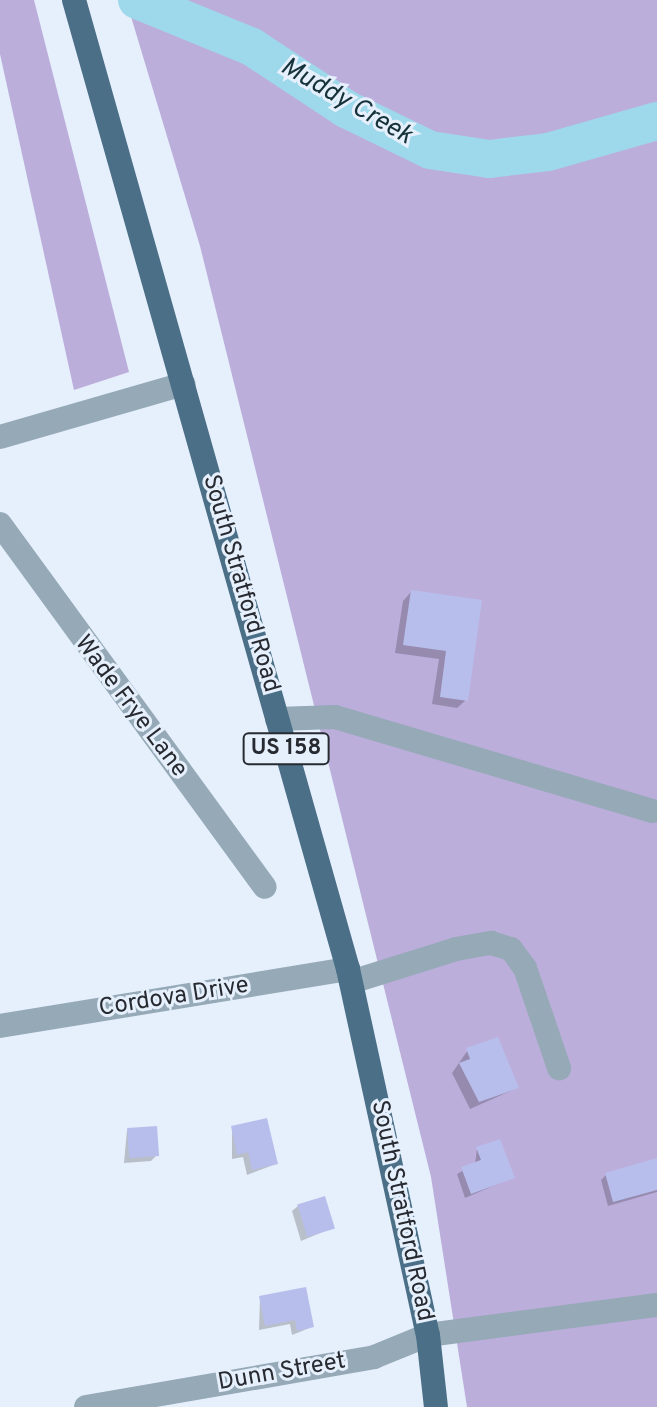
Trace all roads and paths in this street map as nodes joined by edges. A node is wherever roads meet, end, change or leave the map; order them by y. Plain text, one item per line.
1 (74, 0) edge
2 (184, 384) junction
3 (0, 437) edge
4 (0, 524) edge
5 (277, 719) junction
6 (652, 811) dead end
7 (265, 887) dead end
8 (350, 976) junction
9 (0, 1026) edge
10 (559, 1068) dead end
11 (657, 1305) edge
12 (428, 1335) junction
13 (86, 1407) edge
14 (436, 1407) edge

1 - 2 main road, South Stratford Road / US 158
2 - 3 street
2 - 5 main road, South Stratford Road / US 158
4 - 7 street, Wade Frye Lane
5 - 6 street
5 - 8 main road, South Stratford Road / US 158
8 - 9 street, Cordova Drive
8 - 10 street, Cordova Drive
8 - 12 main road, South Stratford Road / US 158
11 - 12 street, Dunn Street
12 - 13 street, Dunn Street
12 - 14 main road, South Stratford Road / US 158

